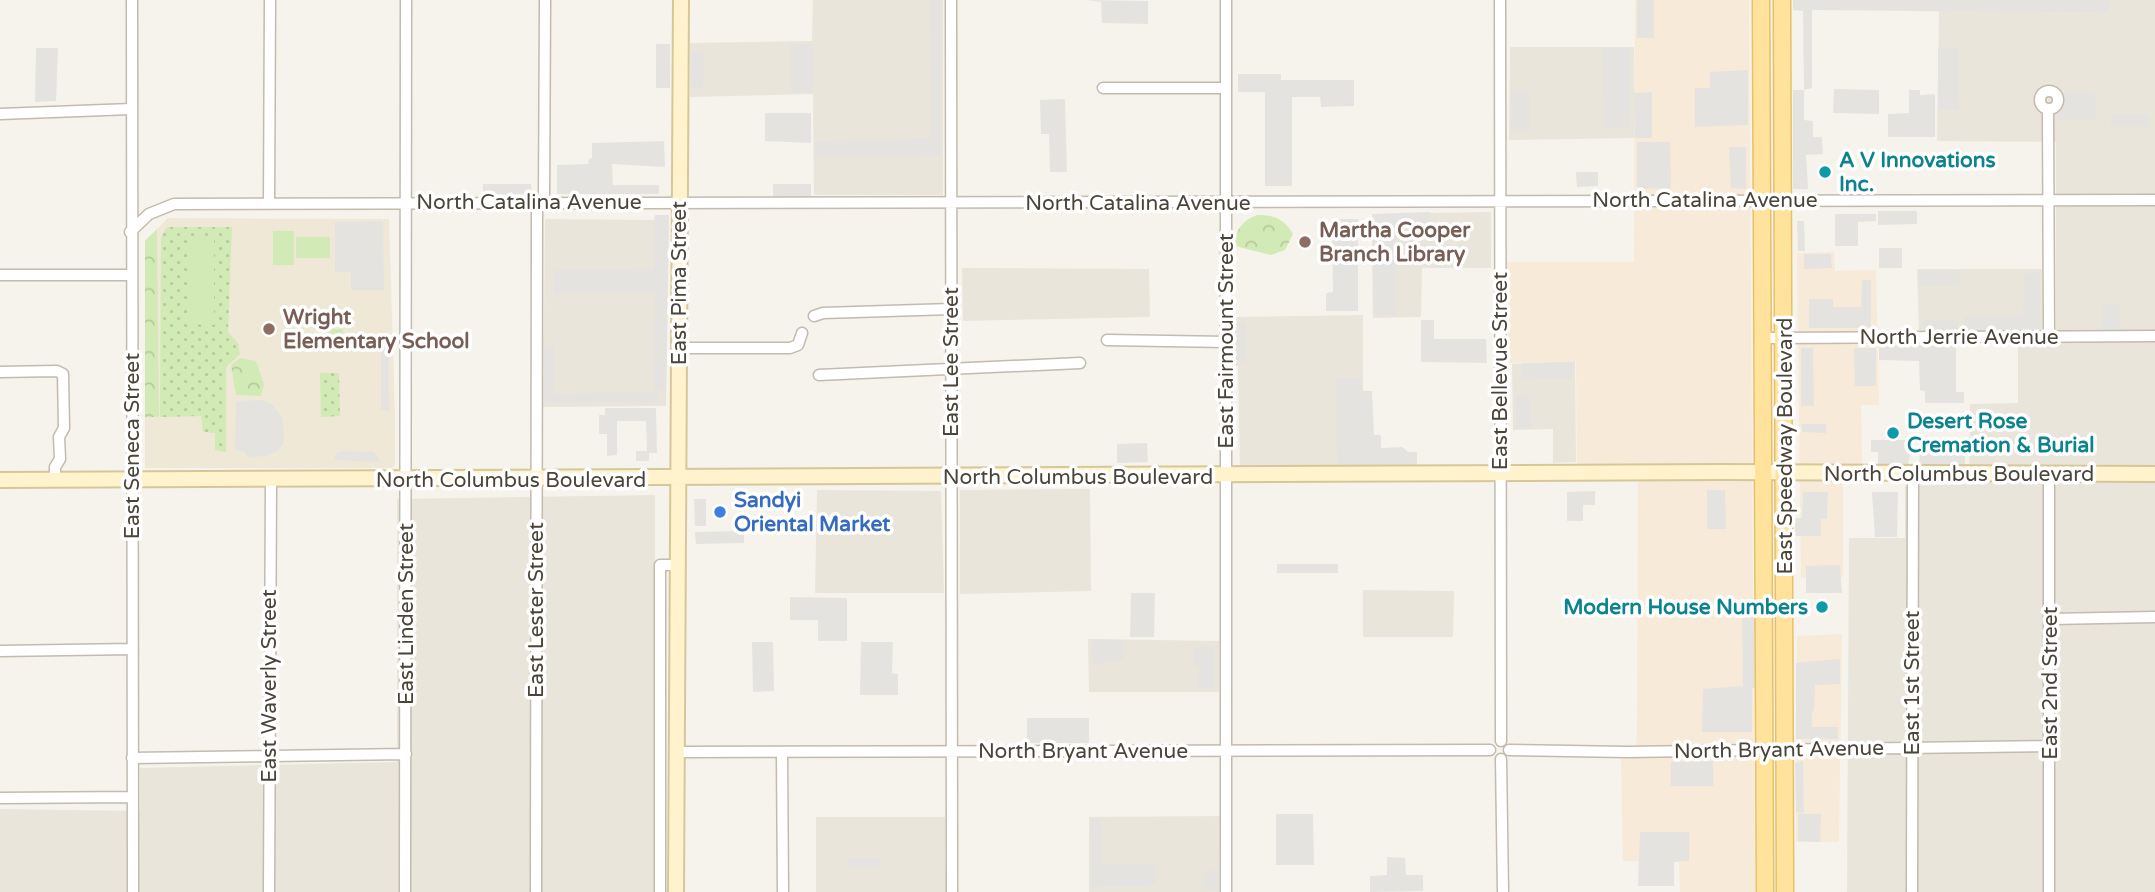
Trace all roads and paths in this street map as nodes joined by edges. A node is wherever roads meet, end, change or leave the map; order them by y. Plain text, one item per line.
1 (132, 0) edge
2 (270, 0) edge
3 (406, 0) edge
4 (545, 0) edge
5 (681, 0) edge
6 (951, 0) edge
7 (1226, 0) edge
8 (1500, 0) edge
9 (1761, 0) edge
10 (1782, 0) edge
11 (1103, 88) dead end
12 (1226, 88) junction
13 (131, 109) junction
14 (2048, 110) dead end
15 (0, 114) edge
16 (1784, 199) junction
17 (1763, 200) junction
18 (2047, 200) junction
19 (2155, 200) edge
20 (540, 201) junction
21 (1499, 201) junction
22 (407, 202) junction
23 (269, 203) junction
24 (680, 203) junction
25 (950, 203) junction
26 (1226, 204) junction
27 (131, 232) junction
28 (0, 275) edge
29 (131, 275) junction
30 (951, 309) junction
31 (814, 316) dead end
32 (802, 333) dead end
33 (2049, 336) junction
34 (2155, 336) edge
35 (1764, 338) junction
36 (1785, 338) junction
37 (1107, 340) dead end
38 (1227, 342) junction
39 (679, 348) junction
40 (1080, 363) dead end
41 (951, 368) junction
42 (0, 372) edge
43 (819, 375) dead end
44 (1765, 473) junction
45 (1785, 473) junction
46 (2155, 474) edge
47 (1501, 475) junction
48 (1913, 475) junction
49 (2049, 475) junction
50 (1226, 476) junction
51 (951, 478) junction
52 (678, 479) junction
53 (0, 480) edge
54 (132, 480) junction
55 (407, 480) junction
56 (536, 480) junction
57 (55, 481) junction
58 (271, 481) junction
59 (677, 565) junction
60 (2155, 617) edge
61 (2050, 619) junction
62 (132, 649) junction
63 (0, 651) edge
64 (1501, 741) junction
65 (2050, 746) junction
66 (1912, 747) junction
67 (1490, 750) junction
68 (1509, 750) junction
69 (1228, 751) junction
70 (1765, 751) junction
71 (1785, 751) junction
72 (677, 752) junction
73 (952, 752) junction
74 (782, 753) junction
75 (406, 754) junction
76 (269, 756) junction
77 (132, 758) junction
78 (1501, 759) junction
79 (132, 797) junction
80 (0, 798) edge
81 (133, 892) edge
82 (269, 892) edge
83 (405, 892) edge
84 (537, 892) edge
85 (660, 892) edge
86 (676, 892) edge
87 (783, 892) edge
88 (952, 892) edge
89 (1226, 892) edge
90 (1503, 892) edge
91 (1765, 892) edge
92 (1785, 892) edge
93 (1912, 892) edge
94 (2049, 892) edge

1 - 13 street, East Seneca Street
2 - 23 street
3 - 22 street, East Linden Street
4 - 20 street, East Lester Street
5 - 24 street, East Pima Street
6 - 25 street, East Lee Street
7 - 12 street, East Fairmount Street
8 - 21 street, East Bellevue Street
9 - 17 main road, East Speedway Boulevard
10 - 16 main road, East Speedway Boulevard
11 - 12 street
12 - 26 street, East Fairmount Street
13 - 15 street
13 - 27 street, East Seneca Street
14 - 18 street
16 - 17 street, North Catalina Avenue
16 - 18 street, North Catalina Avenue
16 - 36 main road, East Speedway Boulevard
17 - 21 street, North Catalina Avenue
17 - 35 main road, East Speedway Boulevard
18 - 19 street, North Catalina Avenue
18 - 33 street
20 - 22 street, North Catalina Avenue
20 - 24 street, North Catalina Avenue
20 - 56 street, East Lester Street
21 - 26 street, North Catalina Avenue
21 - 47 street, East Bellevue Street
22 - 23 street, North Catalina Avenue
22 - 55 street, East Linden Street
23 - 27 street, North Catalina Avenue
24 - 25 street, North Catalina Avenue
24 - 39 street, East Pima Street
25 - 26 street, North Catalina Avenue
25 - 30 street, East Lee Street
26 - 38 street, East Fairmount Street
27 - 29 street, East Seneca Street
28 - 29 street
29 - 54 street, East Seneca Street
30 - 31 street
30 - 41 street, East Lee Street
32 - 39 street
33 - 34 street, North Jerrie Avenue
33 - 36 street, North Jerrie Avenue
35 - 36 street, North Jerrie Avenue
35 - 44 main road, East Speedway Boulevard
36 - 45 main road, East Speedway Boulevard
37 - 38 street
38 - 50 street, East Fairmount Street
39 - 52 street, East Pima Street
40 - 41 street
41 - 43 street
41 - 51 street, East Lee Street
42 - 57 street
44 - 45 street, North Columbus Boulevard
44 - 47 street, North Columbus Boulevard
44 - 70 main road, East Speedway Boulevard
45 - 48 street, North Columbus Boulevard
45 - 71 main road, East Speedway Boulevard
46 - 49 street, North Columbus Boulevard
47 - 50 street, North Columbus Boulevard
47 - 64 street, East Bellevue Street
48 - 49 street, North Columbus Boulevard
48 - 66 street, East 1st Street
49 - 61 street, East 2nd Street
50 - 51 street, North Columbus Boulevard
50 - 69 street, East Fairmount Street
51 - 52 street, North Columbus Boulevard
51 - 73 street, East Lee Street
52 - 56 street, North Columbus Boulevard
52 - 59 street, East Pima Street
53 - 57 street, North Columbus Boulevard
54 - 57 street, North Columbus Boulevard
54 - 58 street, North Columbus Boulevard
54 - 62 street, East Seneca Street
55 - 56 street, North Columbus Boulevard
55 - 58 street, North Columbus Boulevard
55 - 75 street, East Linden Street
56 - 84 street, East Lester Street
58 - 76 street, East Waverly Street
59 - 72 street, East Pima Street
59 - 85 street
60 - 61 street
61 - 65 street, East 2nd Street
62 - 63 street
62 - 77 street, East Seneca Street
64 - 67 street
64 - 68 street
65 - 66 street, North Bryant Avenue
65 - 94 street, East 2nd Street
66 - 71 street, North Bryant Avenue
66 - 93 street, East 1st Street
67 - 69 street, North Bryant Avenue
67 - 78 street
68 - 70 street, North Bryant Avenue
68 - 78 street
69 - 73 street, North Bryant Avenue
69 - 89 street, East Fairmount Street
70 - 71 street, North Bryant Avenue
70 - 91 main road, East Speedway Boulevard
71 - 92 main road, East Speedway Boulevard
72 - 74 street, North Bryant Avenue
72 - 86 street, East Pima Street
73 - 74 street, North Bryant Avenue
73 - 88 street, East Lee Street
74 - 87 street
75 - 76 street
75 - 83 street, East Linden Street
76 - 77 street
76 - 82 street, East Waverly Street
77 - 79 street, East Seneca Street
78 - 90 street
79 - 80 street
79 - 81 street, East Seneca Street

